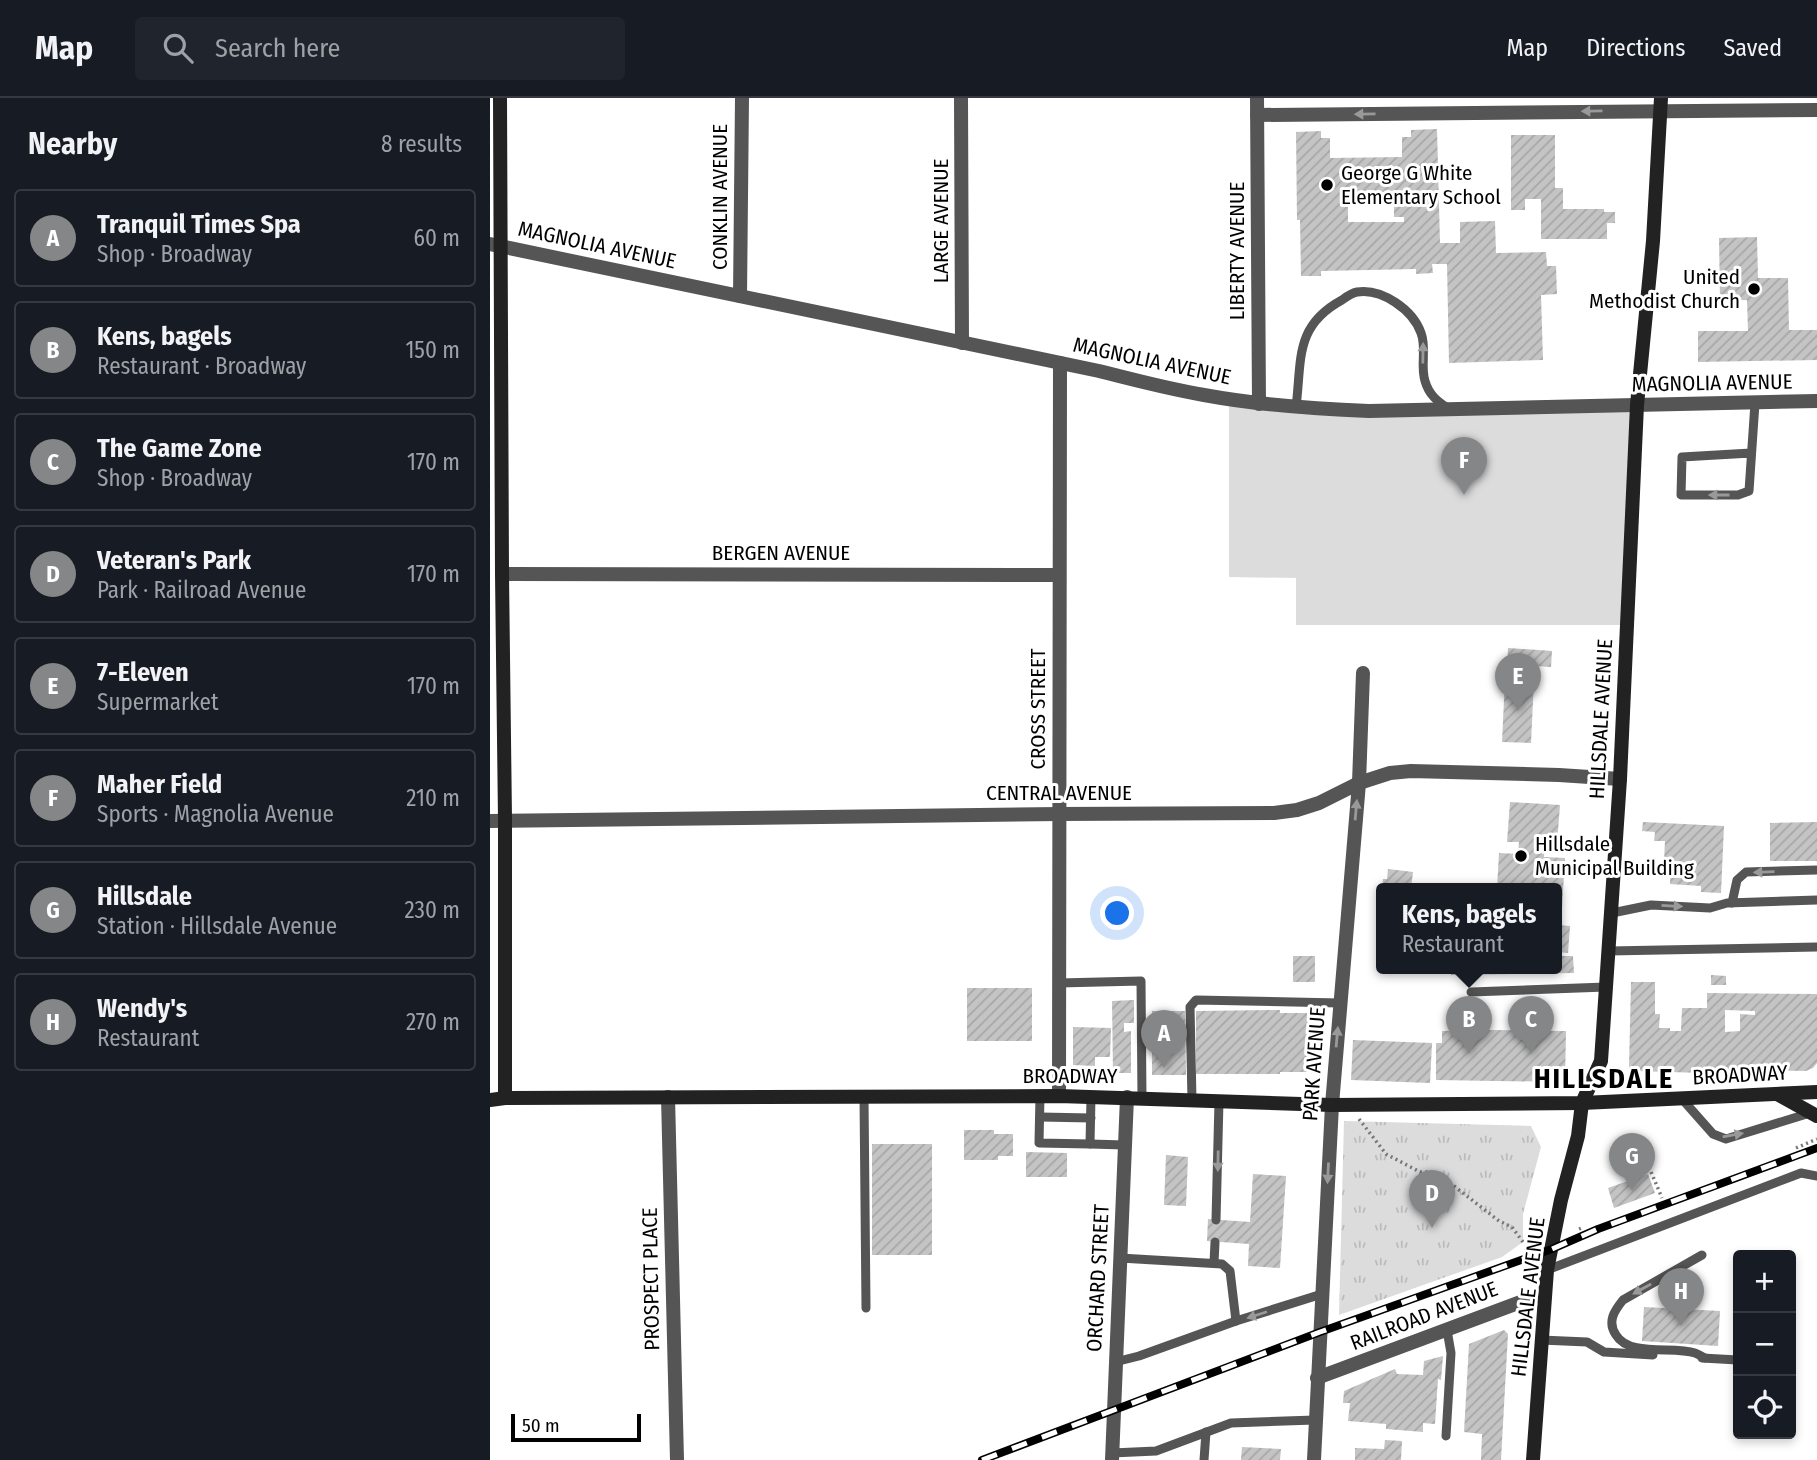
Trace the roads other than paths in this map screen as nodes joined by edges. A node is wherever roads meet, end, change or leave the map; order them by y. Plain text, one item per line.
1 (500, 98) edge
2 (742, 98) edge
3 (961, 98) edge
4 (1257, 98) edge
5 (1661, 104) edge
6 (1817, 110) edge
7 (1257, 115) junction
8 (495, 245) edge
9 (740, 296) junction
10 (962, 343) junction
11 (1060, 363) junction
12 (1817, 401) edge
13 (1259, 404) junction
14 (1755, 404) junction
15 (1637, 405) junction
16 (1296, 407) junction
17 (1450, 410) junction
18 (1751, 453) junction
19 (502, 574) junction
20 (1059, 575) junction
21 (1363, 673) dead end
22 (1620, 779) junction
23 (1359, 783) junction
24 (1059, 814) junction
25 (498, 820) edge
26 (1817, 870) edge
27 (1817, 900) edge
28 (1732, 903) junction
29 (1612, 913) junction
30 (1817, 947) edge
31 (1609, 951) junction
32 (1059, 983) junction
33 (1606, 987) junction
34 (1471, 992) dead end
35 (1340, 1003) junction
36 (1817, 1092) edge
37 (1777, 1094) junction
38 (1040, 1096) junction
39 (1059, 1096) junction
40 (668, 1097) junction
41 (864, 1097) junction
42 (1091, 1097) junction
43 (1135, 1098) junction
44 (497, 1099) edge
45 (1682, 1099) junction
46 (1192, 1100) junction
47 (1219, 1101) junction
48 (1582, 1103) junction
49 (1332, 1105) junction
50 (1814, 1114) edge
51 (1040, 1117) junction
52 (1091, 1118) junction
53 (1090, 1144) junction
54 (1125, 1145) junction
55 (1817, 1176) edge
56 (1216, 1220) dead end
57 (1215, 1242) dead end
58 (1702, 1255) dead end
59 (1120, 1258) junction
60 (1214, 1264) junction
61 (1547, 1270) junction
62 (1545, 1293) junction
63 (1322, 1294) junction
64 (866, 1308) dead end
65 (1236, 1321) junction
66 (1447, 1330) junction
67 (1541, 1340) junction
68 (1704, 1358) junction
69 (1733, 1360) edge
70 (1115, 1362) junction
71 (1317, 1378) junction
72 (1315, 1420) junction
73 (1206, 1432) junction
74 (1446, 1436) dead end
75 (1156, 1456) edge
76 (1112, 1457) edge
77 (677, 1460) edge
78 (1204, 1460) edge
79 (1314, 1460) edge
80 (1533, 1460) edge

1 - 8 street
2 - 9 street, CONKLIN AVENUE
3 - 10 street, LARGE AVENUE
4 - 7 street, LIBERTY AVENUE
5 - 6 street
5 -> 7 street
5 - 15 street, HILLSDALE AVENUE
7 - 13 street, LIBERTY AVENUE
8 - 9 street, MAGNOLIA AVENUE
8 - 19 street
9 - 10 street, MAGNOLIA AVENUE
10 - 11 street, MAGNOLIA AVENUE
11 - 13 street, MAGNOLIA AVENUE
11 - 20 street, CROSS STREET
12 - 14 street, MAGNOLIA AVENUE
13 - 16 street, MAGNOLIA AVENUE
14 - 15 street, MAGNOLIA AVENUE
14 - 18 lane
15 - 17 street, MAGNOLIA AVENUE
15 - 22 street, HILLSDALE AVENUE
16 - 17 street, MAGNOLIA AVENUE
17 -> 16 lane
18 -> 18 lane
19 - 20 street, BERGEN AVENUE
19 - 25 street
20 - 24 street, CROSS STREET
21 - 23 street, PARK AVENUE
22 - 23 street, CENTRAL AVENUE
22 - 29 street, HILLSDALE AVENUE
23 - 24 street, CENTRAL AVENUE
35 -> 23 street, PARK AVENUE
24 - 25 street, CENTRAL AVENUE
24 - 32 street, CROSS STREET
25 - 44 street
26 -> 28 lane
27 - 28 lane
29 -> 28 lane
29 - 31 street, HILLSDALE AVENUE
30 - 31 lane
31 - 33 street, HILLSDALE AVENUE
32 - 39 street, CROSS STREET
32 - 43 lane
33 - 34 lane
33 - 48 street, HILLSDALE AVENUE
35 - 46 lane
49 -> 35 street, PARK AVENUE
36 - 37 street, BROADWAY
37 - 45 street, BROADWAY
37 - 50 street
38 - 39 street, BROADWAY
38 - 41 street, BROADWAY
38 - 51 lane
39 - 42 street, BROADWAY
40 - 41 street, BROADWAY
40 - 44 street, BROADWAY
40 - 77 street, PROSPECT PLACE
41 - 64 lane
42 - 43 street, BROADWAY
42 - 52 lane
43 - 46 street, BROADWAY
43 - 54 street, ORCHARD STREET
45 - 48 street, BROADWAY
45 -> 50 lane
46 - 47 street, BROADWAY
47 - 49 street, BROADWAY
47 -> 56 lane
48 - 49 street, BROADWAY
48 - 61 street, HILLSDALE AVENUE
49 -> 63 street, PARK AVENUE
51 - 52 lane
51 - 53 lane
52 - 53 lane
53 - 54 lane
54 - 59 street, ORCHARD STREET
55 - 61 lane
57 - 60 lane
58 -> 68 lane
59 - 60 lane
59 - 70 street, ORCHARD STREET
60 - 65 lane
61 - 62 street, HILLSDALE AVENUE
62 - 66 street, RAILROAD AVENUE
62 - 67 street, HILLSDALE AVENUE
63 -> 65 lane
63 - 71 street, PARK AVENUE
65 - 70 lane
66 - 71 street, RAILROAD AVENUE
66 - 74 lane
67 - 68 lane
67 - 80 street, HILLSDALE AVENUE
68 - 69 lane
70 - 76 street, ORCHARD STREET
71 - 72 street, PARK AVENUE
72 - 73 lane
72 - 79 street, PARK AVENUE
73 - 75 lane
73 - 78 lane
75 - 76 lane

